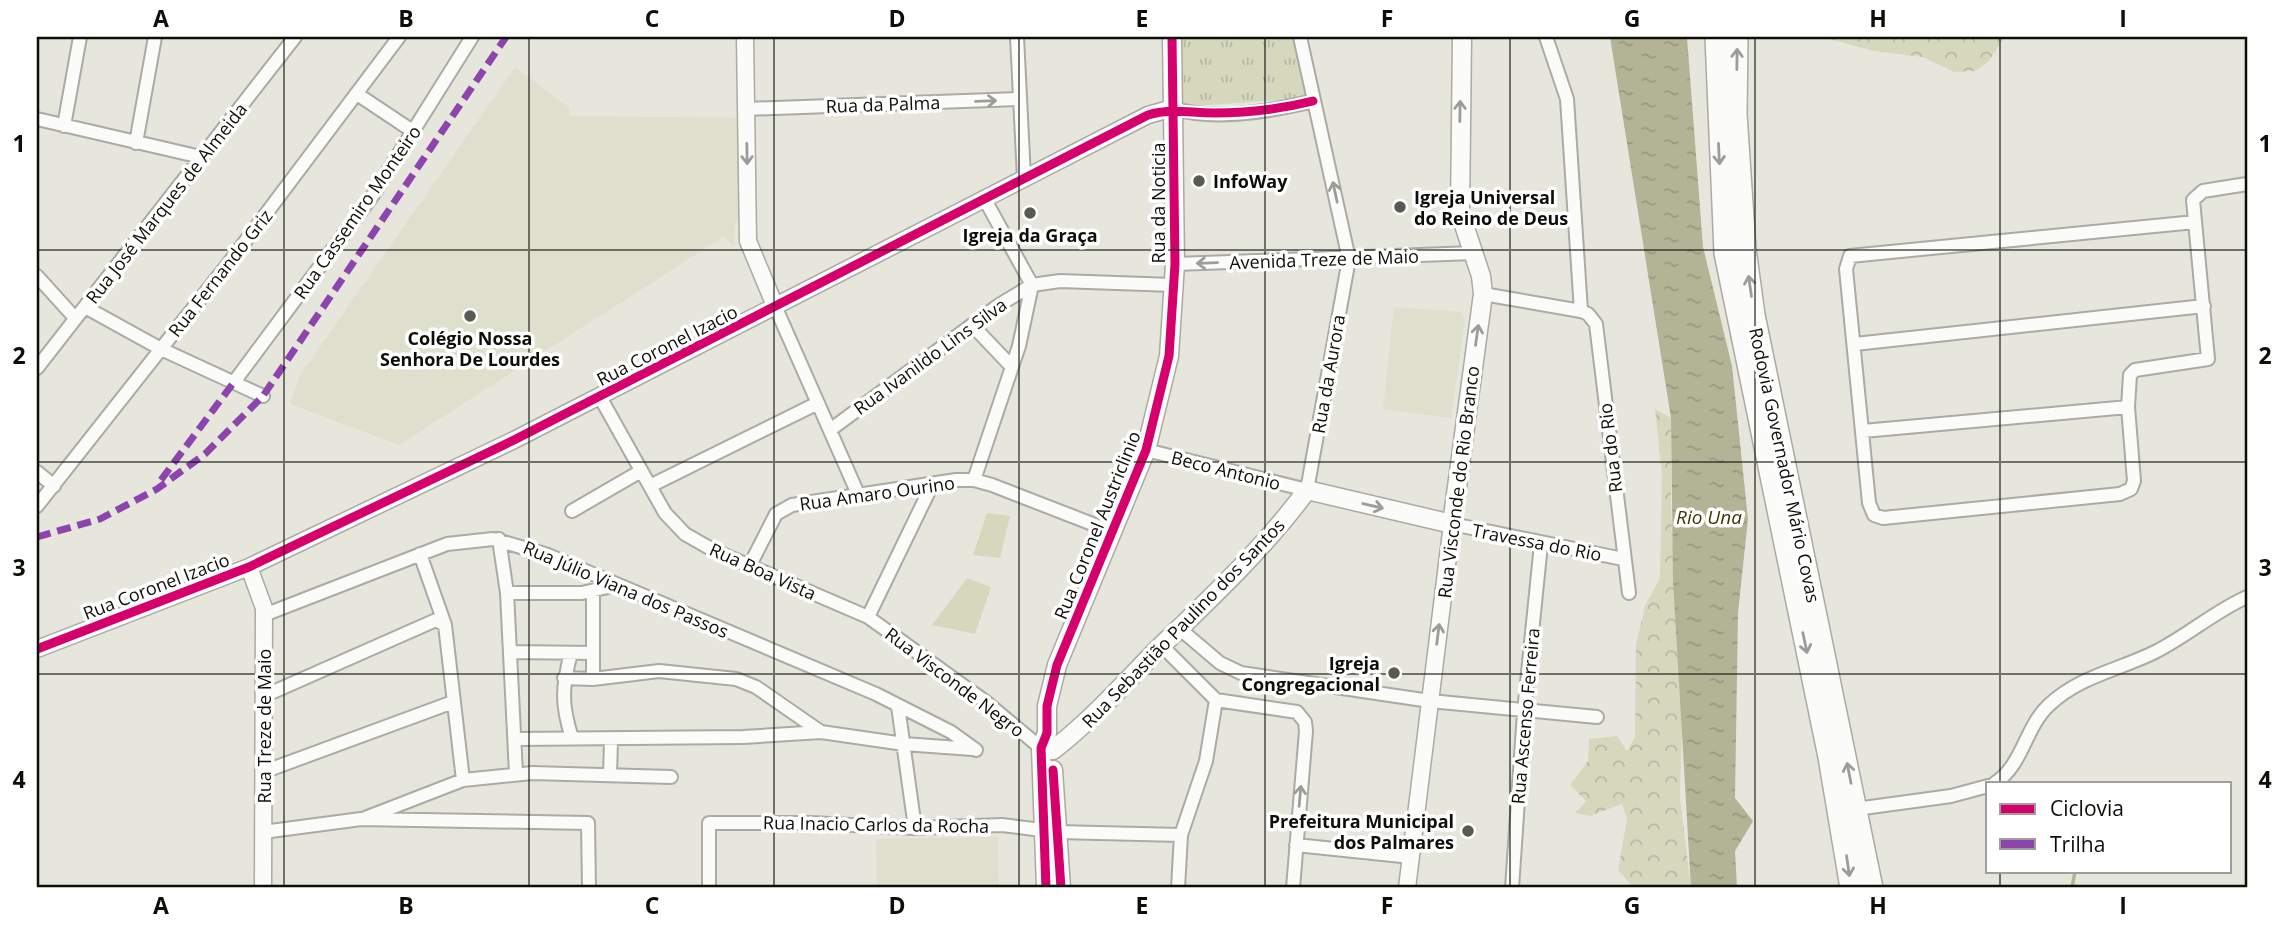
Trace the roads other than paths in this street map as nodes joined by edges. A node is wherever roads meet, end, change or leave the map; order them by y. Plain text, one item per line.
1 (80, 37) edge
2 (155, 37) edge
3 (295, 37) edge
4 (398, 37) edge
5 (472, 37) edge
6 (744, 37) edge
7 (1017, 37) edge
8 (1172, 37) edge
9 (1300, 37) edge
10 (1462, 37) edge
11 (1546, 37) edge
12 (1716, 37) edge
13 (1737, 37) edge
14 (358, 94) junction
15 (1019, 99) junction
16 (1313, 101) junction
17 (1173, 108) junction
18 (746, 109) junction
19 (37, 119) edge
20 (64, 126) junction
21 (414, 132) junction
22 (136, 143) junction
23 (201, 157) junction
24 (1024, 178) junction
25 (2247, 184) edge
26 (985, 198) junction
27 (2195, 222) junction
28 (1474, 253) junction
29 (1349, 258) junction
30 (1175, 264) junction
31 (37, 276) edge
32 (1032, 285) junction
33 (1173, 285) junction
34 (1483, 294) junction
35 (775, 306) junction
36 (2204, 306) junction
37 (85, 307) junction
38 (1581, 311) junction
39 (75, 318) junction
40 (972, 326) junction
41 (1855, 344) junction
42 (161, 349) junction
43 (1012, 367) junction
44 (37, 368) edge
45 (234, 382) junction
46 (263, 396) dead end
47 (600, 397) junction
48 (818, 403) junction
49 (2128, 408) junction
50 (830, 430) junction
51 (1863, 431) junction
52 (1146, 450) junction
53 (641, 471) junction
54 (37, 472) edge
55 (974, 480) junction
56 (650, 485) junction
57 (932, 485) junction
58 (54, 486) junction
59 (1307, 490) junction
60 (858, 494) junction
61 (37, 506) edge
62 (572, 511) dead end
63 (1452, 524) junction
64 (1113, 532) junction
65 (499, 539) junction
66 (1541, 544) junction
67 (420, 554) junction
68 (1623, 559) junction
69 (750, 565) junction
70 (249, 567) junction
71 (616, 585) junction
72 (593, 592) junction
73 (507, 593) junction
74 (1629, 593) dead end
75 (2247, 597) edge
76 (264, 615) junction
77 (868, 617) junction
78 (445, 625) junction
79 (1180, 629) junction
80 (1162, 646) junction
81 (37, 649) edge
82 (511, 652) junction
83 (571, 653) junction
84 (593, 653) junction
85 (564, 678) junction
86 (593, 679) junction
87 (264, 696) junction
88 (1216, 700) junction
89 (1430, 701) junction
90 (453, 702) junction
91 (898, 706) junction
92 (1524, 712) junction
93 (1597, 717) dead end
94 (821, 732) junction
95 (572, 738) junction
96 (515, 739) junction
97 (611, 740) junction
98 (904, 744) junction
99 (1047, 744) junction
100 (263, 772) junction
101 (516, 774) junction
102 (610, 775) junction
103 (671, 777) dead end
104 (463, 780) junction
105 (1996, 782) edge
106 (1986, 787) edge
107 (1856, 810) junction
108 (361, 819) junction
109 (915, 828) junction
110 (1050, 831) junction
111 (264, 832) junction
112 (1181, 835) junction
113 (1296, 845) junction
114 (1411, 857) junction
115 (263, 888) edge
116 (589, 888) edge
117 (709, 888) edge
118 (1046, 888) edge
119 (1061, 888) edge
120 (1178, 888) edge
121 (1293, 888) edge
122 (1407, 888) edge
123 (1512, 888) edge
124 (1851, 888) edge
125 (1872, 888) edge

1 - 20 street
2 - 22 street
3 - 23 street, Rua José Marques de Almeida
4 - 14 street, Rua Fernando Griz
5 - 21 street, Rua Cassemiro Monteiro
6 - 18 street
7 - 15 street
8 - 17 main road, Rua da Noticia
9 - 16 street
28 -> 10 main road, Rua Visconde do Rio Branco
11 - 38 street, Rua do Rio
12 -> 124 highway, Rodovia Governador Mário Covas
107 -> 13 highway, Rodovia Governador Mário Covas
14 - 21 street
14 - 42 street, Rua Fernando Griz
18 -> 15 street, Rua da Palma
15 - 24 street
16 - 17 street, Rua Coronel Izacio
29 -> 16 street
17 - 24 street, Rua Coronel Izacio
17 - 30 main road, Rua da Noticia
18 -> 35 street
19 - 20 street
20 - 22 street
21 - 45 street, Rua Cassemiro Monteiro
22 - 23 street
23 - 37 street, Rua José Marques de Almeida
24 - 26 street, Rua Coronel Izacio
25 - 27 street
26 - 32 street
26 - 35 street, Rua Coronel Izacio
27 - 36 street
27 - 41 street
28 - 29 street, Avenida Treze de Maio
28 - 34 main road, Rua Visconde do Rio Branco
29 -> 30 street, Avenida Treze de Maio
29 - 59 street, Rua da Aurora
30 - 33 main road, Rua da Noticia
31 - 39 street
32 - 33 street
32 - 40 street, Rua Ivanildo Lins Silva
32 - 43 street
33 - 52 main road, Rua Coronel Austriclinio
34 - 38 street
63 -> 34 main road, Rua Visconde do Rio Branco
35 - 47 street, Rua Coronel Izacio
35 - 48 street
36 - 41 street
36 - 49 street
37 - 39 street, Rua José Marques de Almeida
37 - 42 street
38 - 68 street, Rua do Rio
39 - 44 street, Rua José Marques de Almeida
40 - 43 street
40 - 50 street, Rua Ivanildo Lins Silva
41 - 51 street
42 - 45 street
42 - 58 street, Rua Fernando Griz
43 - 55 street
45 - 46 street
47 - 53 street, Rua Boa Vista
47 - 70 street, Rua Coronel Izacio
48 - 50 street
48 - 56 street
49 - 51 street
49 - 51 street
50 - 60 street
52 - 59 street, Beco Antonio
52 - 64 main road, Rua Coronel Austriclinio
53 - 56 street, Rua Boa Vista
53 - 62 street
54 - 58 street
55 - 57 street, Rua Amaro Ourino
55 - 64 street, Rua Amaro Ourino
56 - 69 street, Rua Boa Vista
57 - 60 street, Rua Amaro Ourino
57 - 77 street
58 - 61 street, Rua Fernando Griz
59 -> 63 main road
59 - 79 main road, Rua Sebastião Paulino dos Santos
60 - 69 street, Rua Amaro Ourino
63 - 66 street, Travessa do Rio
89 -> 63 street, Rua Visconde do Rio Branco
64 - 99 main road, Rua Coronel Austriclinio
65 - 67 street, Rua Júlio Viana dos Passos
65 - 71 street, Rua Júlio Viana dos Passos
65 - 73 street
66 - 68 street, Travessa do Rio
66 - 92 street, Rua Ascenso Ferreira
67 - 76 street, Rua Júlio Viana dos Passos
67 - 78 street
68 - 74 street, Rua do Rio
69 - 77 street, Rua Boa Vista
70 - 76 street, Rua Treze de Maio
70 - 81 street, Rua Coronel Izacio
71 - 72 street
71 - 91 street, Rua Júlio Viana dos Passos
72 - 73 street
72 - 84 street
73 - 82 street
75 - 105 street
76 - 87 street, Rua Treze de Maio
77 - 99 street, Rua Visconde Negro
78 - 87 street
78 - 90 street
79 - 80 main road, Rua Sebastião Paulino dos Santos
79 - 89 street
80 - 88 street
80 - 99 main road, Rua Sebastião Paulino dos Santos
82 - 83 street
82 - 96 street
83 - 84 street
83 - 85 street
84 - 86 street
85 - 86 street
85 - 95 street
86 - 94 street
87 - 100 street, Rua Treze de Maio
88 - 112 street
113 -> 88 street
89 - 92 street
89 - 114 street, Rua Visconde do Rio Branco
90 - 100 street
90 - 104 street
91 - 98 street
91 - 98 street, Rua Júlio Viana dos Passos
92 - 93 street
92 - 123 street, Rua Ascenso Ferreira
94 - 97 street
94 - 98 street
95 - 96 street
95 - 97 street
96 - 101 street
97 - 102 street
98 - 109 street
99 - 110 main road, Rua Coronel Austriclinio
100 - 111 street, Rua Treze de Maio
101 - 102 street
101 - 104 street
102 - 103 street
104 - 108 street
106 - 107 street
107 - 125 highway, Rodovia Governador Mário Covas
108 - 111 street
108 - 116 street
109 - 110 street, Rua Inacio Carlos da Rocha
109 - 117 street, Rua Inacio Carlos da Rocha
110 - 112 street, Rua Inacio Carlos da Rocha
110 - 118 main road
110 - 119 main road
111 - 115 street, Rua Treze de Maio
112 - 120 street
113 - 114 street
113 - 121 street
114 - 122 street, Rua Visconde do Rio Branco

